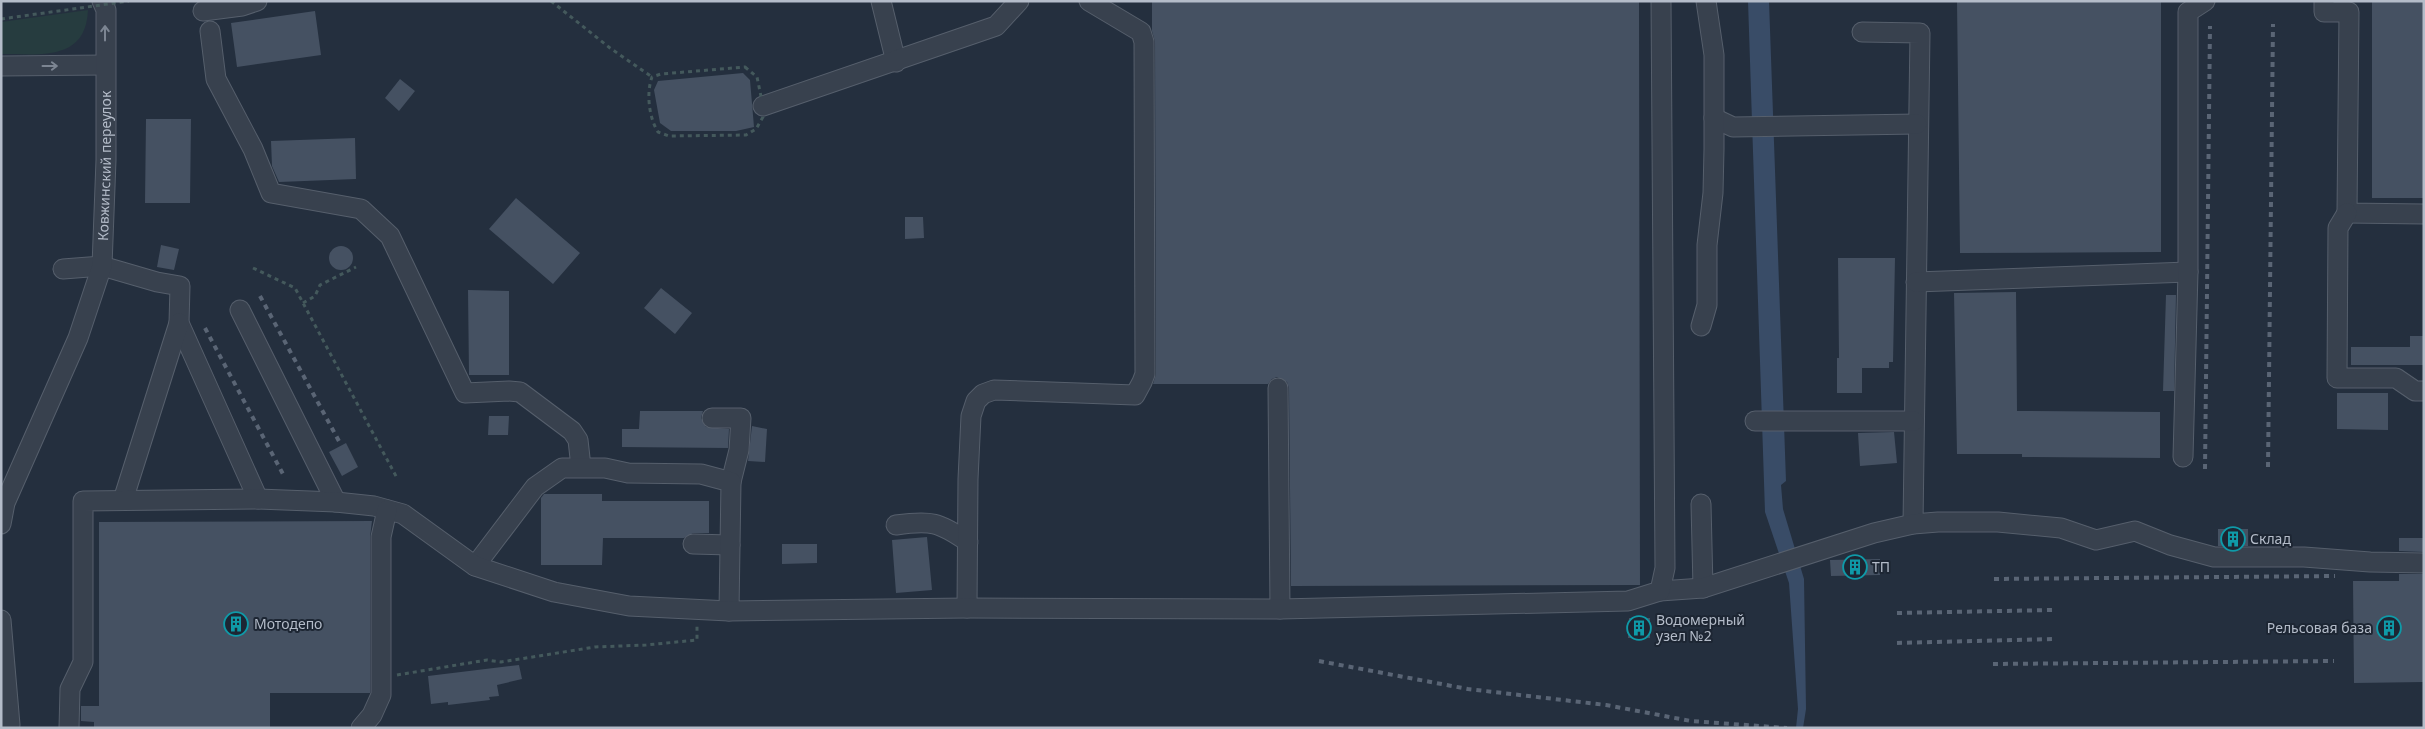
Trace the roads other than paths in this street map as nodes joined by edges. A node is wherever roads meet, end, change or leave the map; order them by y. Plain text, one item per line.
1 (102, 1) edge
2 (257, 1) edge
3 (881, 1) edge
4 (1019, 1) edge
5 (1089, 1) edge
6 (1661, 1) edge
7 (1706, 1) edge
8 (2205, 1) edge
9 (2324, 1) edge
10 (203, 11) dead end
11 (210, 31) dead end
12 (1862, 32) dead end
13 (896, 62) junction
14 (105, 65) junction
15 (1, 66) edge
16 (763, 106) road end
17 (1714, 118) junction
18 (1917, 124) junction
19 (2347, 214) junction
20 (2424, 214) edge
21 (102, 266) junction
22 (62, 268) dead end
23 (2188, 272) junction
24 (1916, 282) junction
25 (240, 310) dead end
26 (179, 323) junction
27 (1702, 326) dead end
28 (1278, 388) dead end
29 (2424, 391) edge
30 (712, 418) dead end
31 (1755, 421) dead end
32 (1914, 421) junction
33 (2183, 457) dead end
34 (580, 467) junction
35 (731, 482) junction
36 (258, 499) junction
37 (124, 500) junction
38 (336, 502) junction
39 (1702, 504) dead end
40 (387, 510) junction
41 (1, 524) edge
42 (1913, 524) junction
43 (896, 525) dead end
44 (968, 542) junction
45 (693, 544) dead end
46 (730, 545) junction
47 (2424, 563) edge
48 (474, 566) junction
49 (1703, 588) junction
50 (1660, 591) junction
51 (967, 608) junction
52 (1280, 609) junction
53 (730, 611) junction
54 (1, 620) edge
55 (10, 725) dead end
56 (70, 728) edge
57 (361, 728) edge

14 -> 1 street, Ковжинский переулок
2 - 10 street
3 - 13 street
4 - 13 street
5 - 44 street
6 - 50 street
7 - 17 street
8 - 23 street
9 - 19 street
11 - 34 street
12 - 18 street
13 - 16 street
15 -> 14 street
14 - 21 street, Ковжинский переулок
17 - 18 street
17 - 27 street
18 - 24 street
19 - 20 street
19 - 29 street
21 - 22 street
21 - 26 street
21 - 41 street, Ковжинский переулок
23 - 24 street
23 - 33 street
24 - 32 street
25 - 38 street
26 - 36 street
26 - 37 street
28 - 52 street
30 - 35 street
31 - 32 street
32 - 42 street
34 - 35 street
34 - 48 street
35 - 46 street
36 - 37 street
36 - 38 street
37 - 56 street
38 - 40 street
39 - 49 street
40 - 48 street
40 - 57 street
42 - 47 street
42 - 49 street
43 - 44 street
44 - 51 street
45 - 46 street
46 - 53 street
48 - 53 street
49 - 50 street
50 - 52 street
51 - 52 street
51 - 53 street
54 - 55 street

